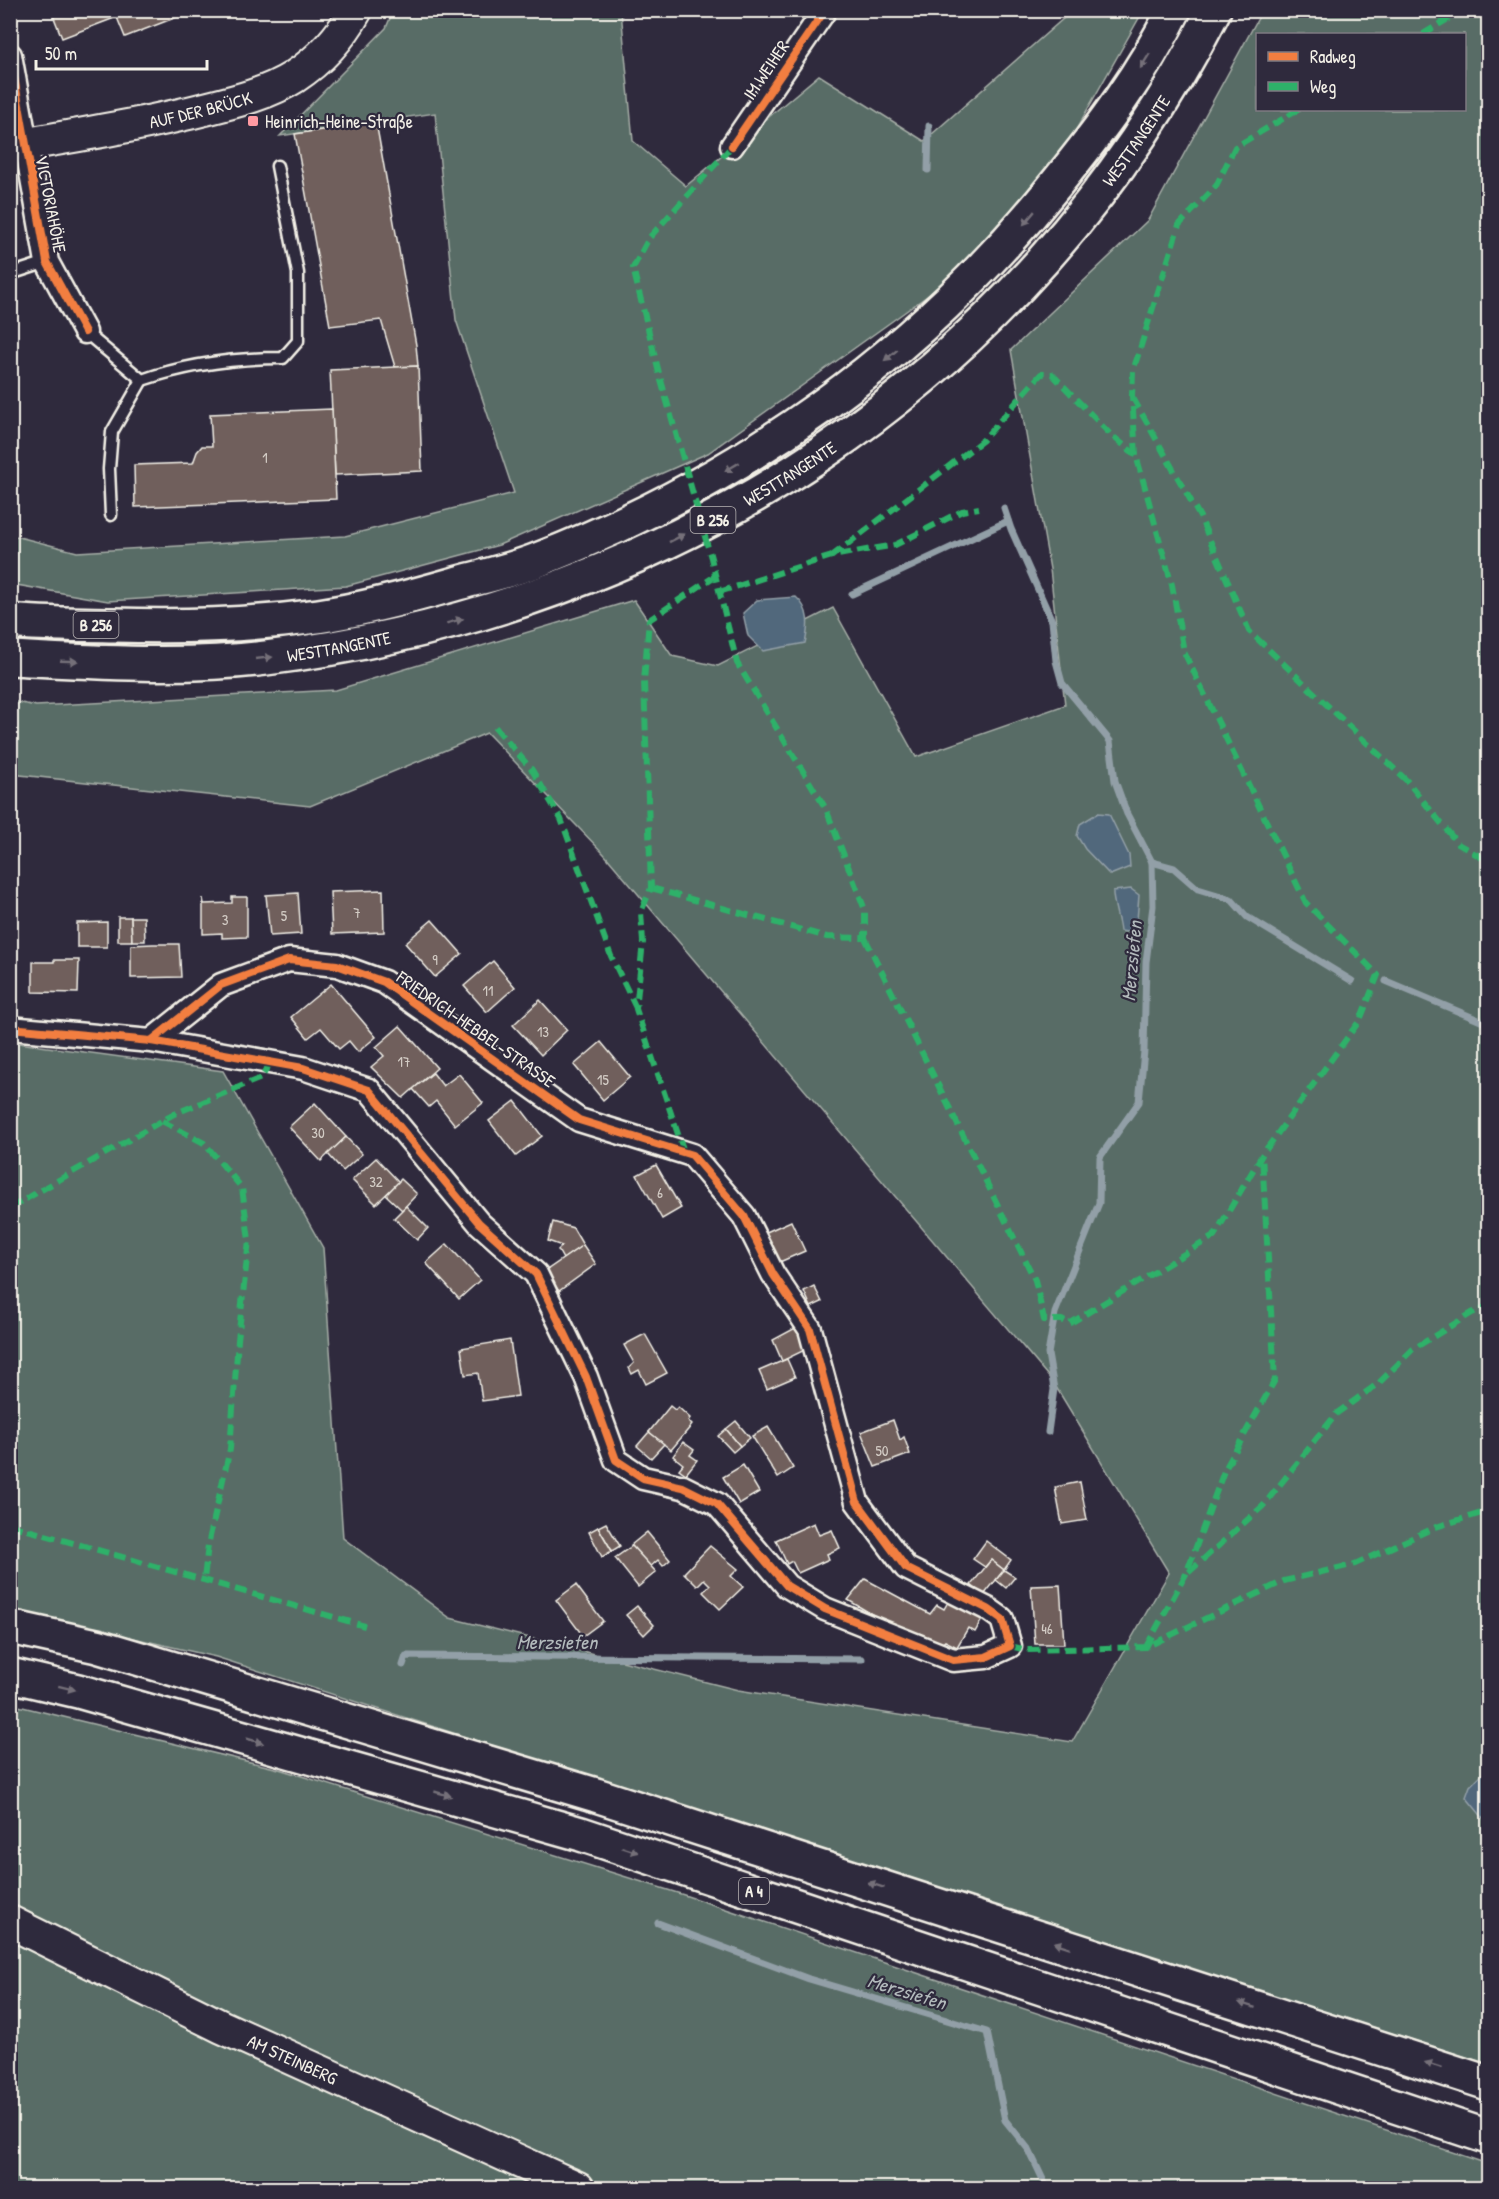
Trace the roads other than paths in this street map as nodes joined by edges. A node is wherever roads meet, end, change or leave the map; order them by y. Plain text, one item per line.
1 (356, 10) edge
2 (825, 10) edge
3 (1174, 10) edge
4 (1214, 10) edge
5 (10, 55) edge
6 (17, 146) edge
7 (732, 146) dead end
8 (277, 166) dead end
9 (46, 262) junction
10 (10, 274) edge
11 (85, 332) joint
12 (142, 380) junction
13 (111, 515) dead end
14 (10, 621) edge
15 (10, 658) edge
16 (10, 1028) edge
17 (151, 1041) junction
18 (10, 1627) edge
19 (10, 1674) edge
20 (10, 1922) edge
21 (1488, 2083) edge
22 (1488, 2137) edge
23 (578, 2188) edge

1 - 6 main road, AUF DER BRÜCK
2 - 7 street, IM WEIHER
3 -> 14 highway, WESTTANGENTE / B 256
15 -> 4 highway, WESTTANGENTE / B 256
5 - 6 street
6 - 9 street, VICTORIAHÖHE
8 - 12 lane
9 - 10 lane
9 - 11 street, VICTORIAHÖHE
11 - 12 lane
12 - 13 lane
16 - 17 street
17 - 17 street, FRIEDRICH-HEBBEL-STRASSE
21 -> 18 highway, A 4
19 -> 22 highway, A 4
20 - 23 main road, AM STEINBERG

